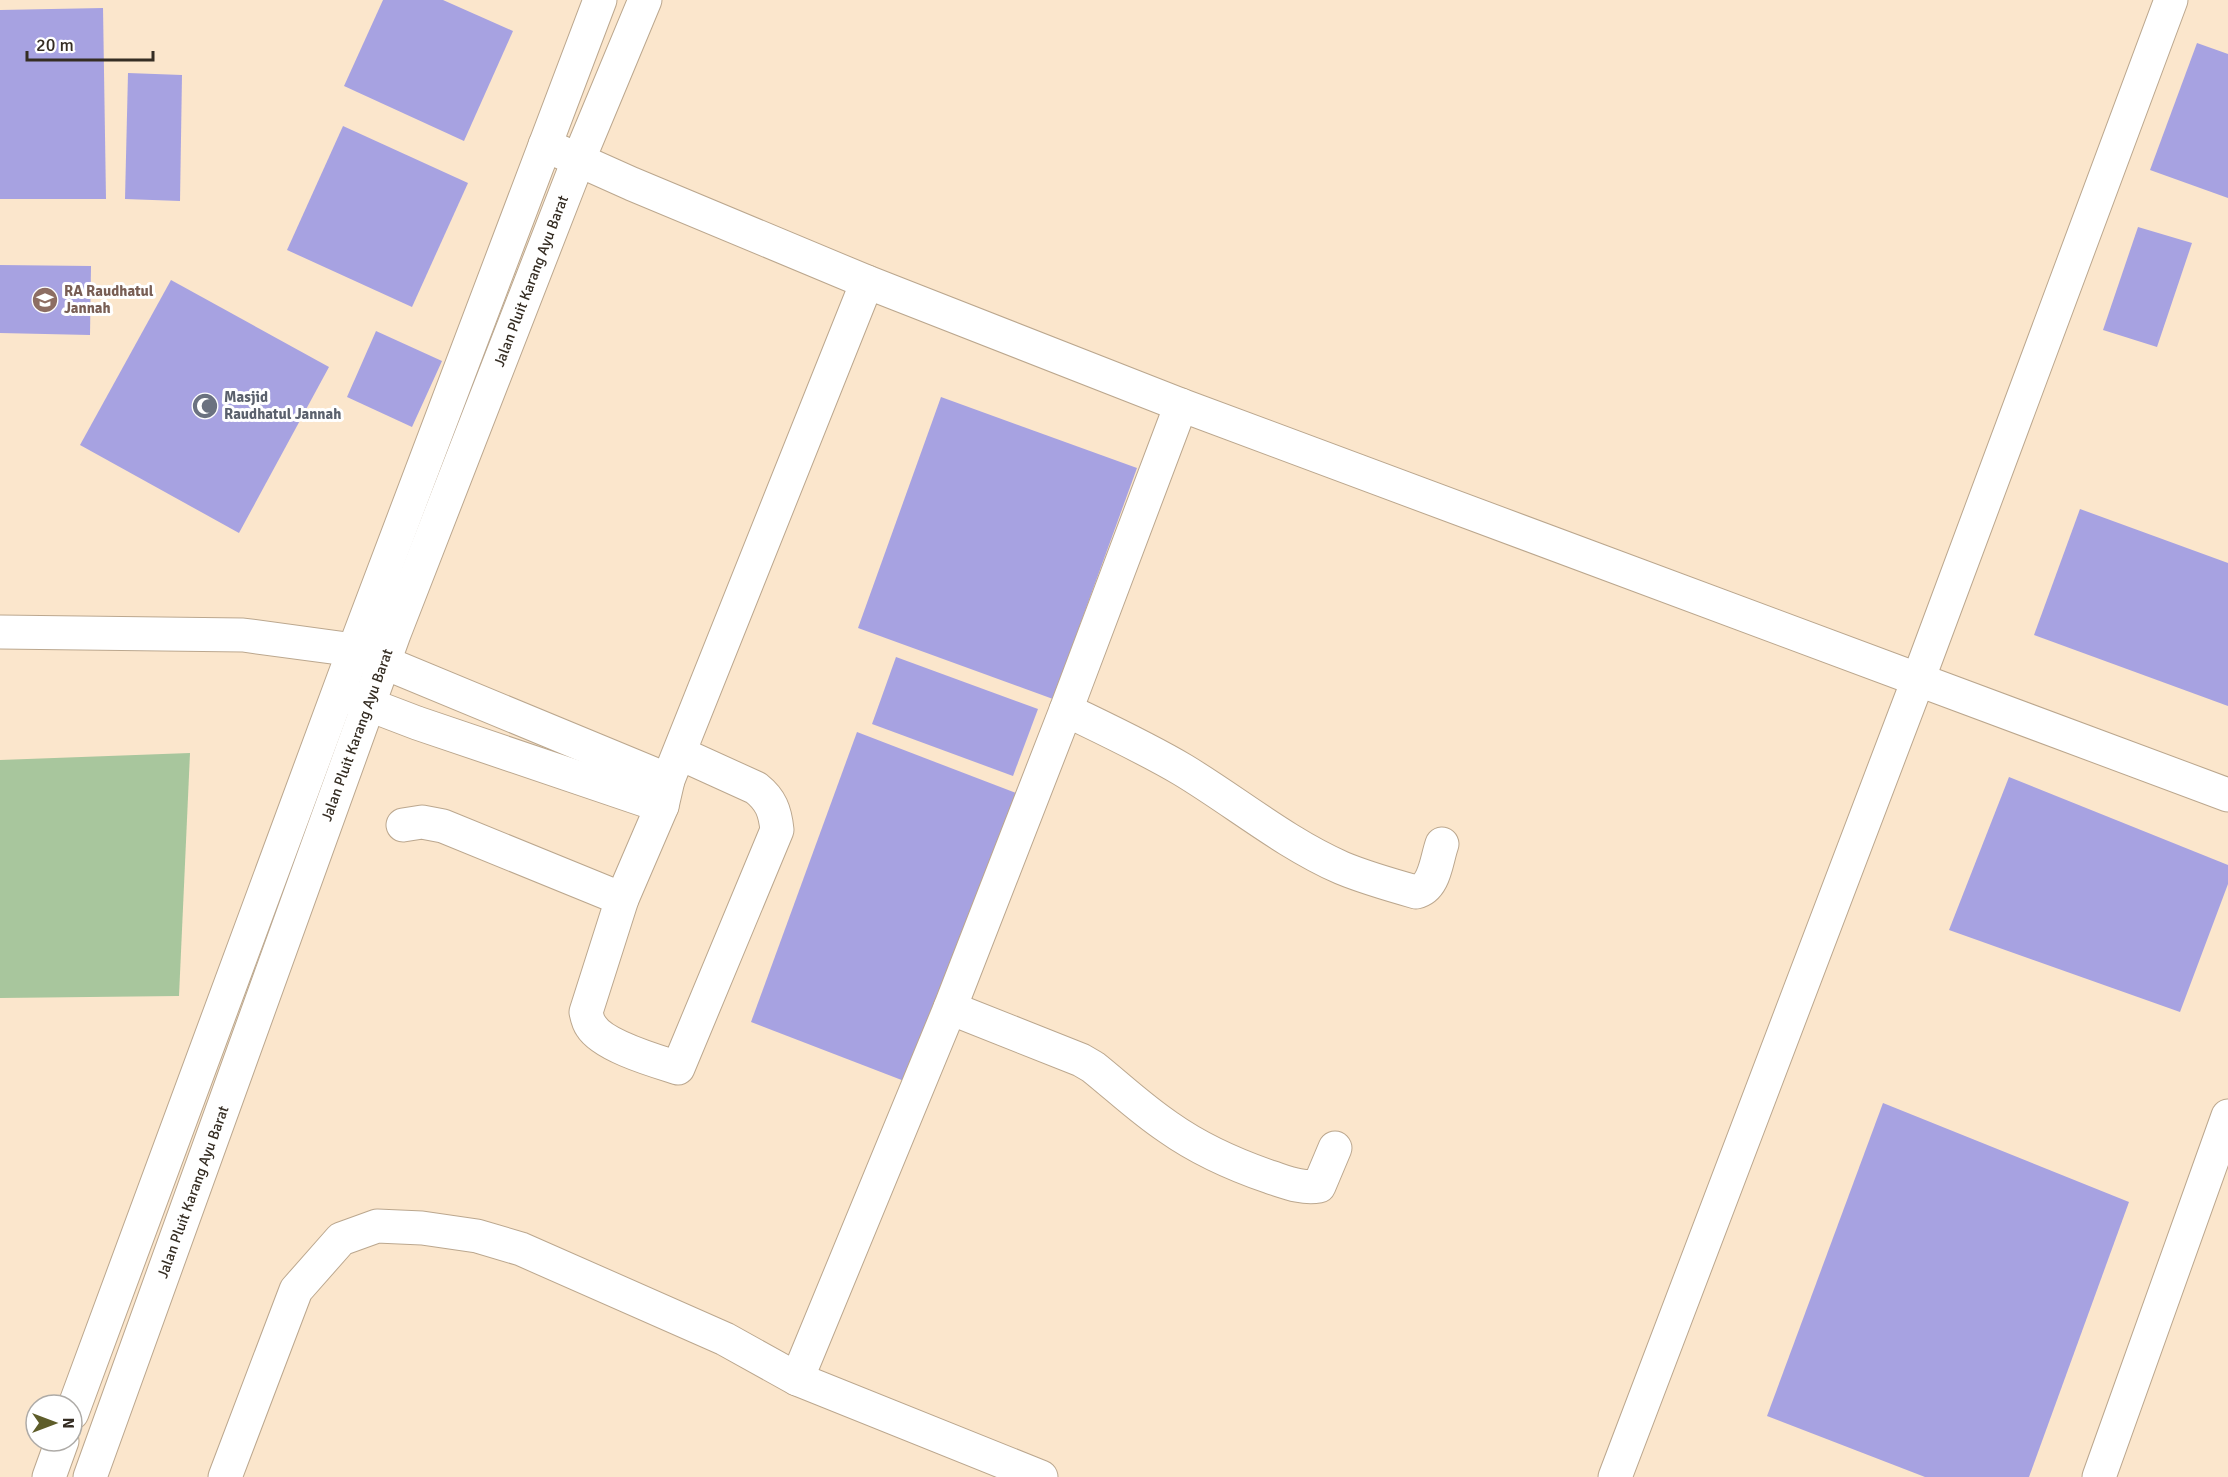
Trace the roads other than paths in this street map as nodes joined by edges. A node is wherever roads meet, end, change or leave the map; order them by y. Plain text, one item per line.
1 (600, 0) edge
2 (645, 0) edge
3 (2171, 0) edge
4 (545, 146) junction
5 (578, 161) junction
6 (867, 282) junction
7 (1181, 405) junction
8 (0, 632) edge
9 (354, 650) junction
10 (384, 662) junction
11 (1918, 680) junction
12 (353, 699) junction
13 (1066, 710) junction
14 (670, 779) junction
15 (2228, 795) edge
16 (403, 825) dead end
17 (1442, 844) dead end
18 (622, 899) junction
19 (950, 1008) junction
20 (2228, 1116) edge
21 (1335, 1148) dead end
22 (797, 1379) junction
23 (79, 1393) edge
24 (58, 1453) edge
25 (49, 1477) edge
26 (90, 1477) edge
27 (225, 1477) edge
28 (1041, 1477) edge
29 (1615, 1477) edge
30 (2099, 1477) edge

1 - 4 street, Jalan Pluit Karang Ayu Barat
2 - 5 street, Jalan Pluit Karang Ayu Barat
3 - 11 street
4 - 5 street
4 - 9 street, Jalan Pluit Karang Ayu Barat
5 - 6 street
5 - 10 street, Jalan Pluit Karang Ayu Barat
6 - 7 street
6 - 14 street
7 - 11 street
7 - 13 street
8 - 9 street
9 - 10 street
9 - 12 street, Jalan Pluit Karang Ayu Barat
10 - 12 street, Jalan Pluit Karang Ayu Barat
10 - 14 street
11 - 15 street
11 - 29 street
12 - 14 street
12 - 23 street, Jalan Pluit Karang Ayu Barat
12 - 26 street, Jalan Pluit Karang Ayu Barat
13 - 17 street
13 - 19 street
14 - 18 street
14 - 18 street
16 - 18 street
19 - 21 street
19 - 22 street
20 - 30 street
22 - 27 street
22 - 28 street
24 - 25 street

